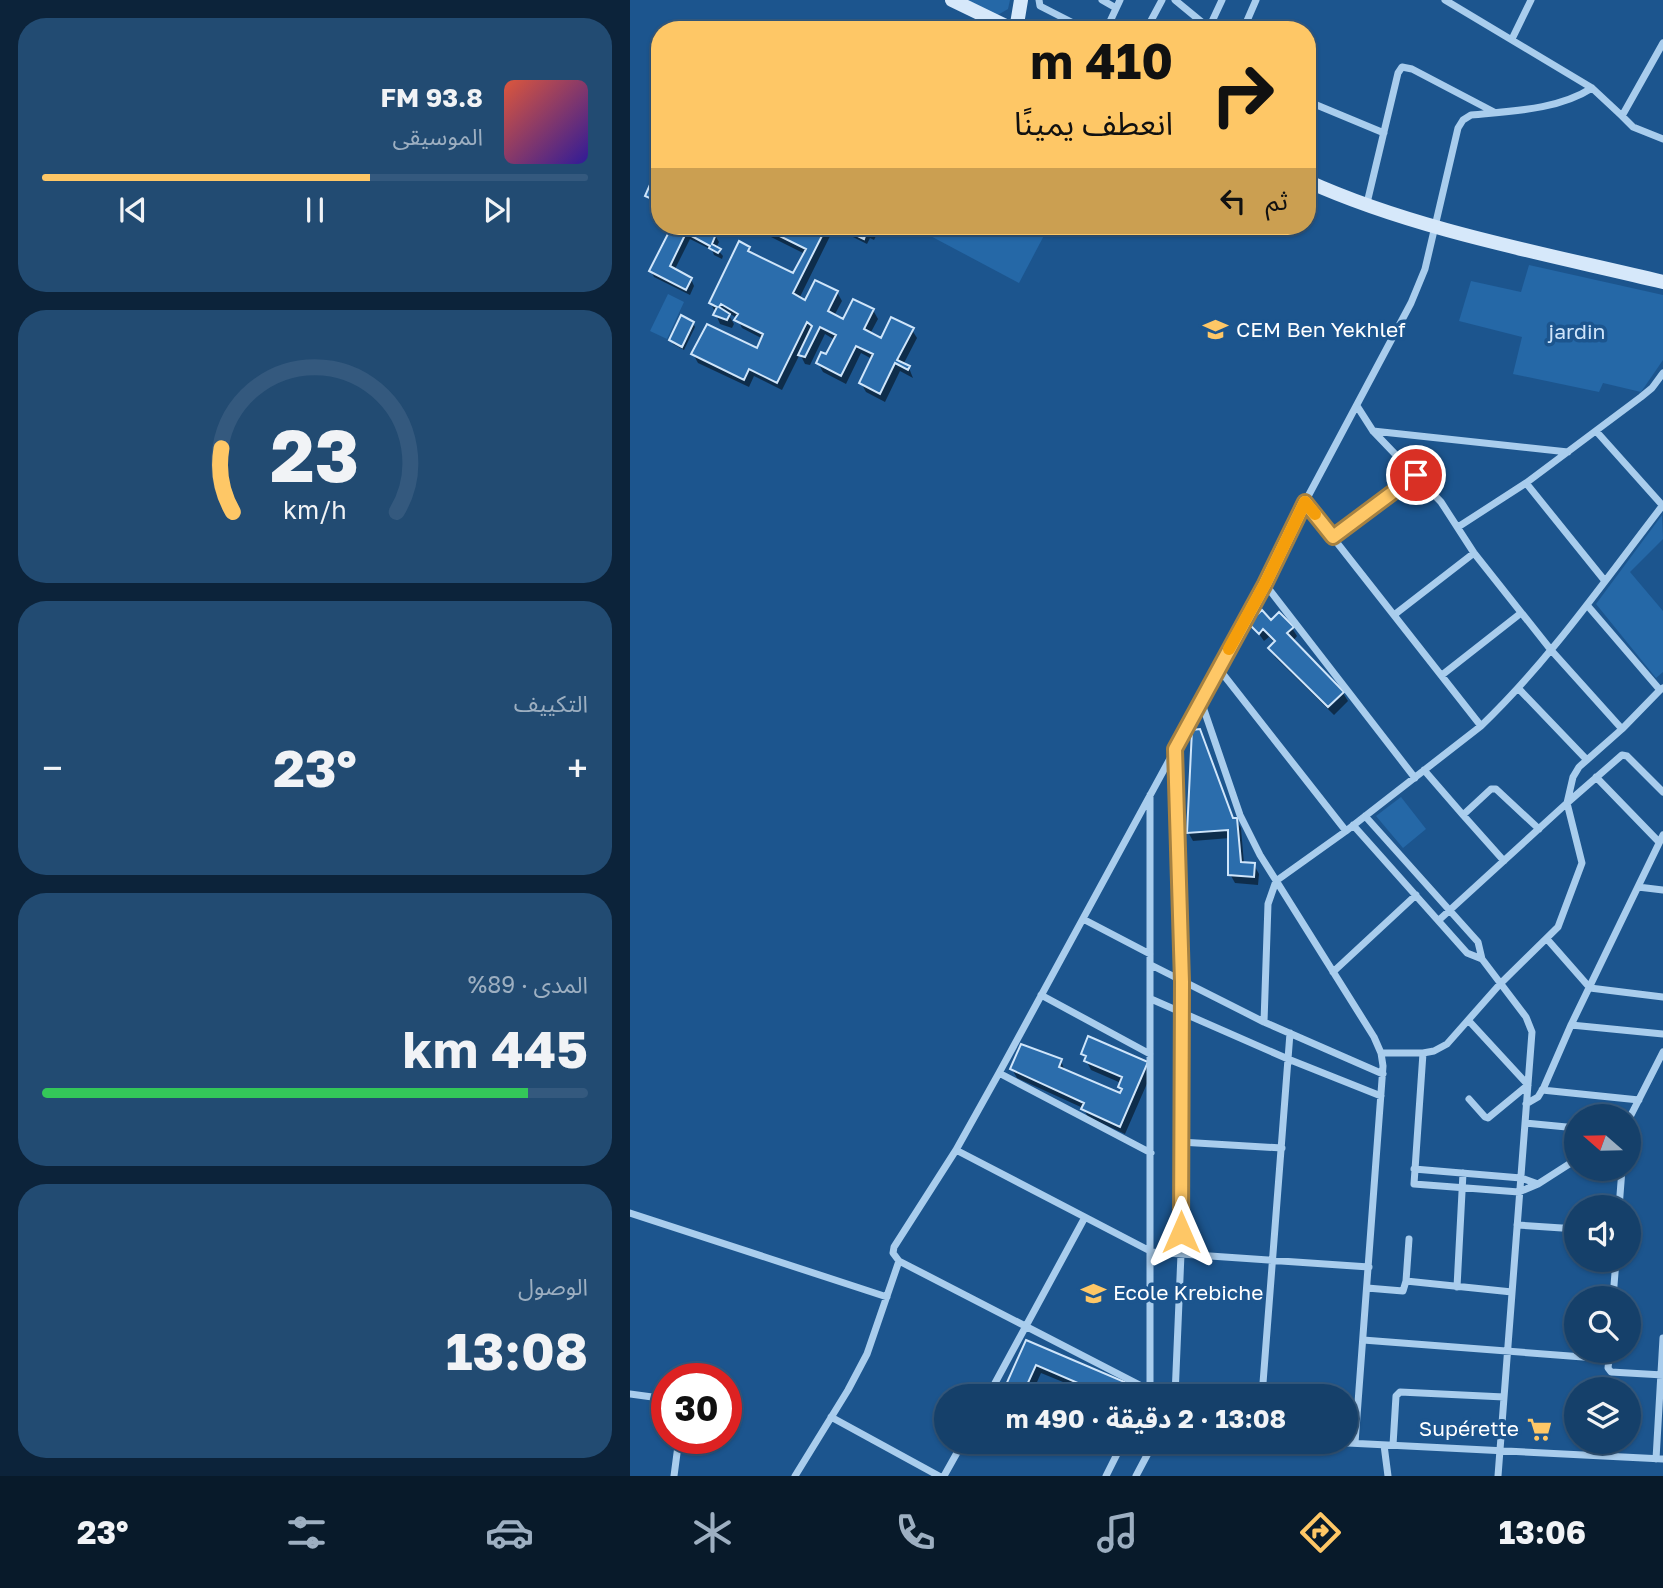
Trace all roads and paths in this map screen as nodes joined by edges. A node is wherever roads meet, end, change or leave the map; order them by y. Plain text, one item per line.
1 (1021, 0) edge
2 (1039, 0) edge
3 (1102, 0) edge
4 (1121, 0) edge
5 (1161, 0) edge
6 (1175, 0) edge
7 (1222, 0) edge
8 (1256, 0) edge
9 (1445, 0) edge
10 (1531, 0) edge
11 (958, 1) edge
12 (1116, 8) junction
13 (997, 21) edge
14 (1017, 21) edge
15 (1069, 21) edge
16 (1110, 21) edge
17 (1150, 21) edge
18 (1200, 21) edge
19 (1213, 21) edge
20 (1247, 21) edge
21 (1511, 39) junction
22 (1663, 43) edge
23 (1592, 88) junction
24 (1316, 106) edge
25 (1495, 112) junction
26 (1622, 116) junction
27 (1384, 133) junction
28 (1663, 139) edge
29 (1316, 185) edge
30 (1367, 203) junction
31 (1436, 227) junction
32 (1663, 282) edge
33 (1663, 373) edge
34 (1652, 388) junction
35 (1663, 392) edge
36 (1357, 407) junction
37 (1373, 431) junction
38 (1597, 431) junction
39 (1569, 452) junction
40 (1416, 475) junction
41 (1526, 483) junction
42 (1305, 502) junction
43 (1663, 506) edge
44 (1458, 527) junction
45 (1333, 537) junction
46 (1474, 553) junction
47 (1605, 581) junction
48 (1265, 584) junction
49 (1587, 605) junction
50 (1521, 613) junction
51 (1394, 615) junction
52 (1551, 650) junction
53 (1219, 668) junction
54 (1442, 675) junction
55 (1518, 688) junction
56 (1662, 689) edge
57 (1652, 699) junction
58 (1663, 701) edge
59 (1201, 702) junction
60 (1481, 726) junction
61 (1622, 729) junction
62 (1175, 749) junction
63 (1587, 760) junction
64 (1424, 770) junction
65 (1596, 777) junction
66 (1415, 778) junction
67 (1663, 792) edge
68 (1150, 794) junction
69 (1567, 803) junction
70 (1463, 815) junction
71 (1365, 816) junction
72 (1353, 825) junction
73 (1539, 829) junction
74 (1346, 831) junction
75 (1661, 839) edge
76 (1404, 861) junction
77 (1504, 861) junction
78 (1393, 870) junction
79 (1276, 881) junction
80 (1638, 887) junction
81 (1663, 890) edge
82 (1416, 895) junction
83 (1450, 911) junction
84 (1083, 919) junction
85 (1438, 920) junction
86 (1547, 939) junction
87 (1150, 954) junction
88 (1482, 959) junction
89 (1151, 965) junction
90 (1334, 972) junction
91 (1182, 982) junction
92 (1500, 984) junction
93 (1590, 988) junction
94 (1041, 995) junction
95 (1663, 997) edge
96 (1151, 999) junction
97 (1183, 1013) junction
98 (1469, 1021) junction
99 (1264, 1022) junction
100 (1571, 1025) junction
101 (1290, 1033) junction
102 (1663, 1034) edge
103 (1663, 1052) edge
104 (1381, 1053) junction
105 (1423, 1053) junction
106 (1150, 1054) junction
107 (1288, 1059) junction
108 (999, 1073) junction
109 (1383, 1074) junction
110 (1528, 1085) junction
111 (1542, 1090) junction
112 (1381, 1096) junction
113 (1469, 1099) dead end
114 (1639, 1100) junction
115 (1526, 1104) junction
116 (1637, 1104) edge
117 (1525, 1123) junction
118 (1564, 1128) edge
119 (1180, 1142) junction
120 (1282, 1148) junction
121 (956, 1150) junction
122 (1151, 1153) junction
123 (1564, 1167) edge
124 (1414, 1169) junction
125 (1463, 1173) junction
126 (1521, 1178) junction
127 (1538, 1184) junction
128 (1463, 1188) junction
129 (1520, 1192) junction
130 (630, 1213) edge
131 (1084, 1219) junction
132 (1517, 1225) junction
133 (1564, 1228) edge
134 (1409, 1238) dead end
135 (1152, 1252) junction
136 (1181, 1254) junction
137 (899, 1261) junction
138 (1274, 1261) junction
139 (1369, 1267) junction
140 (1406, 1281) junction
141 (1457, 1287) junction
142 (1367, 1288) junction
143 (1512, 1292) junction
144 (887, 1297) junction
145 (1026, 1326) junction
146 (1663, 1338) edge
147 (1363, 1340) junction
148 (1507, 1351) junction
149 (1564, 1353) edge
150 (1608, 1363) edge
151 (1662, 1375) edge
152 (995, 1384) edge
153 (1131, 1384) edge
154 (1149, 1384) edge
155 (1176, 1384) edge
156 (1263, 1384) edge
157 (630, 1394) edge
158 (651, 1397) edge
159 (1504, 1397) junction
160 (1358, 1414) edge
161 (831, 1417) junction
162 (1358, 1443) edge
163 (1388, 1445) junction
164 (1500, 1451) junction
165 (677, 1454) edge
166 (956, 1454) edge
167 (1117, 1454) edge
168 (1148, 1454) edge
169 (1660, 1459) edge
170 (674, 1476) edge
171 (795, 1476) edge
172 (939, 1476) edge
173 (944, 1476) edge
174 (1105, 1476) edge
175 (1136, 1476) edge
176 (1388, 1476) edge
177 (1498, 1476) edge

1 - 14 main road
2 - 15 street
3 - 12 street
4 - 12 street
5 - 17 street
6 - 18 street
7 - 19 street
8 - 20 street
9 - 21 street
10 - 21 street
11 - 13 main road
12 - 16 street
21 - 23 street
22 - 26 street
23 - 25 street
23 - 26 street
24 - 27 street
25 - 27 street
25 - 31 street
26 - 28 street
27 - 30 street
29 - 30 main road
30 - 31 main road
31 - 32 main road
31 - 36 street
33 - 34 street
34 - 35 street
34 - 38 street
36 - 37 street
36 - 42 street
37 - 39 street
37 - 40 street
38 - 39 street
38 - 43 street
39 - 41 street
40 - 44 street
40 - 45 street
41 - 44 street
41 - 47 street
42 - 45 street
42 - 48 street
43 - 47 street
44 - 46 street
45 - 51 street
46 - 50 street
46 - 51 street
47 - 49 street
48 - 53 street
48 - 66 street
49 - 52 street
49 - 56 street
50 - 52 street
50 - 54 street
51 - 54 street
52 - 55 street
52 - 61 street
53 - 59 street
53 - 74 street
54 - 60 street
55 - 60 street
55 - 63 street
56 - 57 street
57 - 58 street
57 - 61 street
59 - 62 street
59 - 79 street
60 - 64 street
61 - 63 street
62 - 68 street
62 - 91 street
63 - 69 street
64 - 66 street
64 - 70 street
65 - 67 street
65 - 69 street
65 - 75 street
66 - 71 street
68 - 84 street
68 - 87 street
69 - 73 street
69 - 86 street
70 - 73 street
70 - 77 street
71 - 72 street
71 - 76 street
72 - 74 street
72 - 78 street
73 - 77 street
74 - 79 street
75 - 80 street
76 - 78 street
76 - 83 street
77 - 83 street
78 - 82 street
79 - 90 street
79 - 99 street
80 - 81 street
80 - 93 street
82 - 85 street
82 - 90 street
83 - 85 street
83 - 88 street
84 - 87 street
84 - 94 street
85 - 88 street
86 - 92 street
86 - 93 street
87 - 89 street
88 - 92 street
89 - 91 street
89 - 96 street
90 - 104 street
91 - 97 street
91 - 99 street
92 - 98 street
92 - 110 street
93 - 95 street
93 - 100 street
94 - 106 street
94 - 108 street
96 - 97 street
96 - 106 street
97 - 107 street
97 - 119 street
98 - 105 street
98 - 110 street
99 - 101 street
100 - 102 street
100 - 111 street
101 - 107 street
101 - 109 street
103 - 114 street
104 - 105 street
104 - 109 street
105 - 124 street
106 - 122 street
107 - 112 street
107 - 120 street
108 - 121 street
108 - 122 street
109 - 112 street
110 - 113 street
110 - 115 street
111 - 114 street
111 - 115 street
112 - 139 street
114 - 116 street
115 - 117 street
117 - 118 street
117 - 126 street
119 - 120 street
119 - 136 street
120 - 138 street
121 - 131 street
121 - 137 street
122 - 135 street
123 - 127 street
124 - 125 street
124 - 128 street
125 - 126 street
125 - 128 street
126 - 127 street
126 - 129 street
127 - 129 street
128 - 129 street
128 - 141 street
129 - 132 street
130 - 144 street
131 - 135 street
131 - 145 street
132 - 133 street
132 - 143 street
134 - 140 street
135 - 136 street
135 - 154 street
136 - 138 street
136 - 155 street
137 - 144 street
137 - 145 street
138 - 139 street
138 - 156 street
139 - 142 street
140 - 141 street
140 - 142 street
141 - 143 street
142 - 147 street
143 - 148 street
144 - 161 street
145 - 152 street
145 - 153 street
146 - 151 street
147 - 148 street
147 - 160 street
148 - 149 street
148 - 159 street
150 - 151 street
151 - 169 street
157 - 158 street
159 - 163 street
159 - 164 street
161 - 171 street
161 - 172 street
162 - 163 street
163 - 164 street
163 - 176 street
164 - 169 street
164 - 177 street
165 - 170 street
166 - 173 street
167 - 174 street
168 - 175 street

